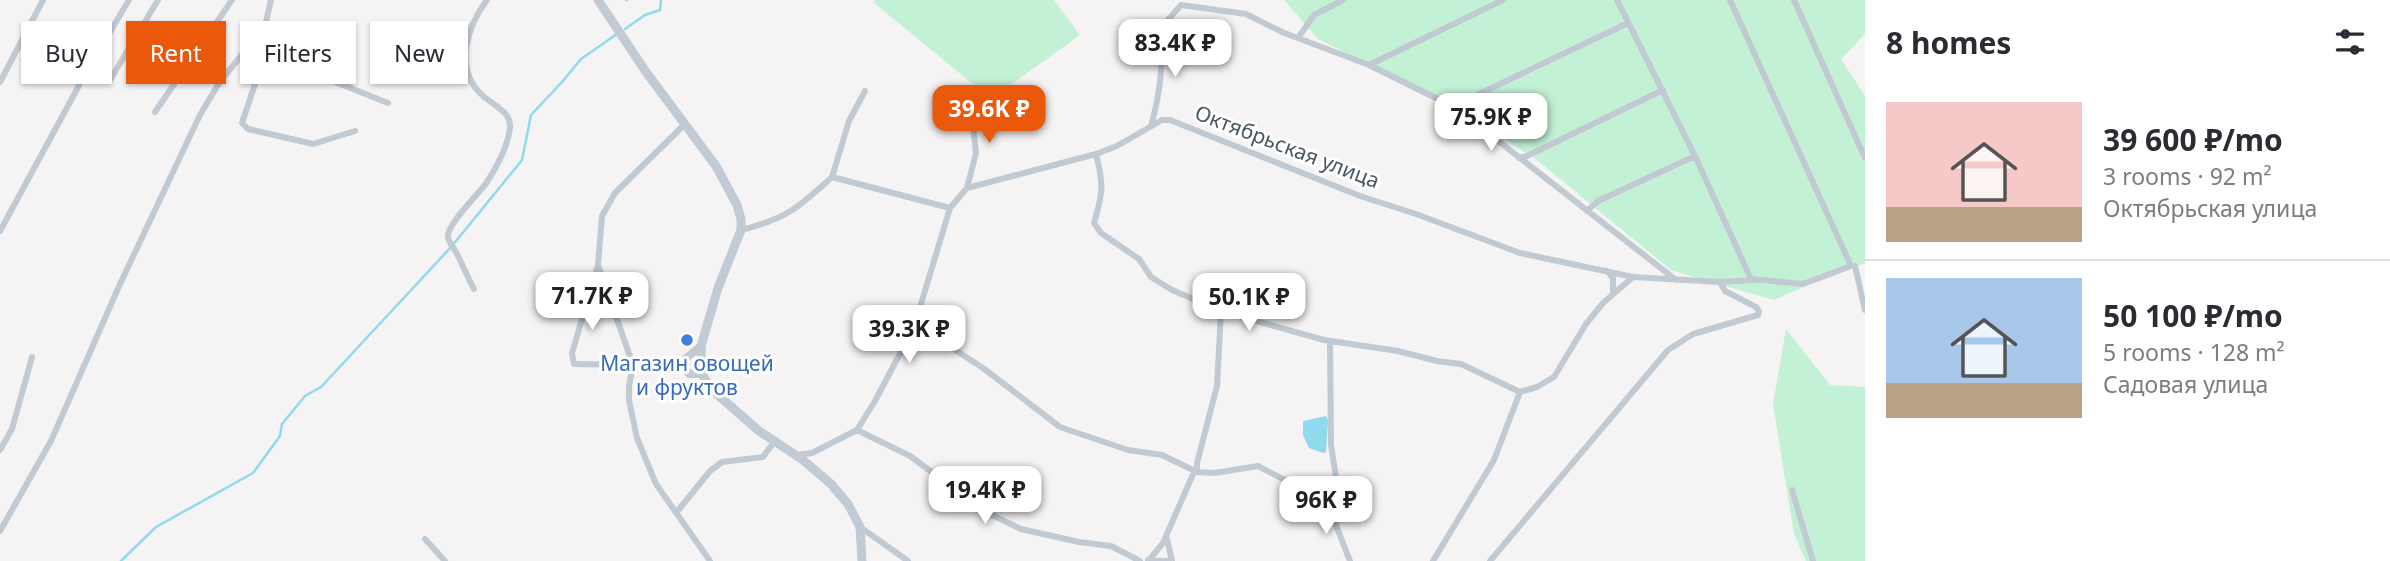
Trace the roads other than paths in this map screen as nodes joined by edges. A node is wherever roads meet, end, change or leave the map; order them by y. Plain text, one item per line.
1 (43, 0) edge
2 (129, 0) edge
3 (158, 0) edge
4 (232, 0) edge
5 (271, 0) edge
6 (487, 0) edge
7 (598, 0) edge
8 (1343, 0) edge
9 (1503, 0) edge
10 (1617, 0) edge
11 (1730, 0) edge
12 (1794, 0) edge
13 (266, 21) edge
14 (1628, 23) junction
15 (112, 28) edge
16 (1298, 38) junction
17 (240, 57) edge
18 (1369, 65) junction
19 (112, 77) edge
20 (0, 82) edge
21 (80, 84) edge
22 (255, 84) edge
23 (340, 84) edge
24 (1663, 90) junction
25 (865, 91) dead end
26 (970, 100) dead end
27 (388, 103) dead end
28 (1456, 108) junction
29 (155, 112) dead end
30 (684, 125) junction
31 (1151, 126) junction
32 (355, 131) dead end
33 (1096, 154) junction
34 (1695, 156) junction
35 (1865, 158) edge
36 (1519, 159) junction
37 (832, 177) junction
38 (967, 188) junction
39 (950, 208) junction
40 (1587, 211) junction
41 (741, 230) junction
42 (0, 231) edge
43 (598, 265) junction
44 (1853, 266) junction
45 (1865, 266) edge
46 (1607, 271) junction
47 (1633, 277) junction
48 (1753, 279) junction
49 (1676, 280) junction
50 (1720, 282) junction
51 (474, 289) dead end
52 (1613, 294) junction
53 (1865, 310) edge
54 (1221, 311) junction
55 (914, 327) junction
56 (1330, 341) junction
57 (701, 346) junction
58 (32, 357) dead end
59 (633, 365) junction
60 (702, 374) junction
61 (1520, 392) junction
62 (857, 430) junction
63 (774, 442) junction
64 (0, 450) edge
65 (795, 455) junction
66 (1197, 472) junction
67 (1792, 490) dead end
68 (1327, 502) junction
69 (676, 513) junction
70 (860, 527) junction
71 (0, 531) edge
72 (1167, 534) junction
73 (425, 539) dead end
74 (1144, 560) edge
75 (445, 561) edge
76 (710, 561) edge
77 (862, 561) edge
78 (908, 561) edge
79 (1170, 561) edge
80 (1350, 561) edge
81 (1433, 561) edge
82 (1490, 561) edge
83 (1813, 561) edge

1 - 20 street
2 - 15 street
3 - 19 street
4 - 29 street
5 - 13 street
6 - 51 street
7 - 30 main road
8 - 16 street
9 - 18 street
10 - 14 street
11 - 44 street
12 - 35 street
14 - 24 street
14 - 28 street
16 - 18 street
16 - 31 street
17 - 71 street
18 - 28 street
21 - 42 street
22 - 32 street
23 - 27 street
24 - 34 street
24 - 36 street
25 - 37 street
26 - 38 street
28 - 36 street
30 - 41 main road
30 - 43 street
31 - 33 street, Октябрьская улица
31 - 46 street, Октябрьская улица
33 - 38 street, Октябрьская улица
33 - 54 street
34 - 40 street
34 - 48 street
36 - 40 street
37 - 39 street
37 - 41 street
38 - 39 street
39 - 55 street
40 - 49 street
41 - 57 main road
43 - 59 street
43 - 59 street
44 - 45 street
44 - 48 street, Октябрьская улица
44 - 53 street
46 - 47 street, Октябрьская улица
46 - 52 street
47 - 49 street, Октябрьская улица
47 - 52 street
48 - 50 street, Октябрьская улица
49 - 50 street, Октябрьская улица
50 - 82 street
52 - 61 street
54 - 56 street
54 - 66 street
55 - 62 street
55 - 66 street
56 - 61 street
56 - 68 street
57 - 60 main road
57 - 60 street
58 - 64 street
59 - 69 street
60 - 63 main road
61 - 81 street
62 - 65 street
62 - 74 street
63 - 65 main road
63 - 69 street
65 - 70 main road
66 - 68 street
66 - 72 street
67 - 83 street
68 - 80 street
69 - 76 street
70 - 77 main road
70 - 78 street
72 - 74 street
72 - 79 street
73 - 75 street
74 - 79 street

